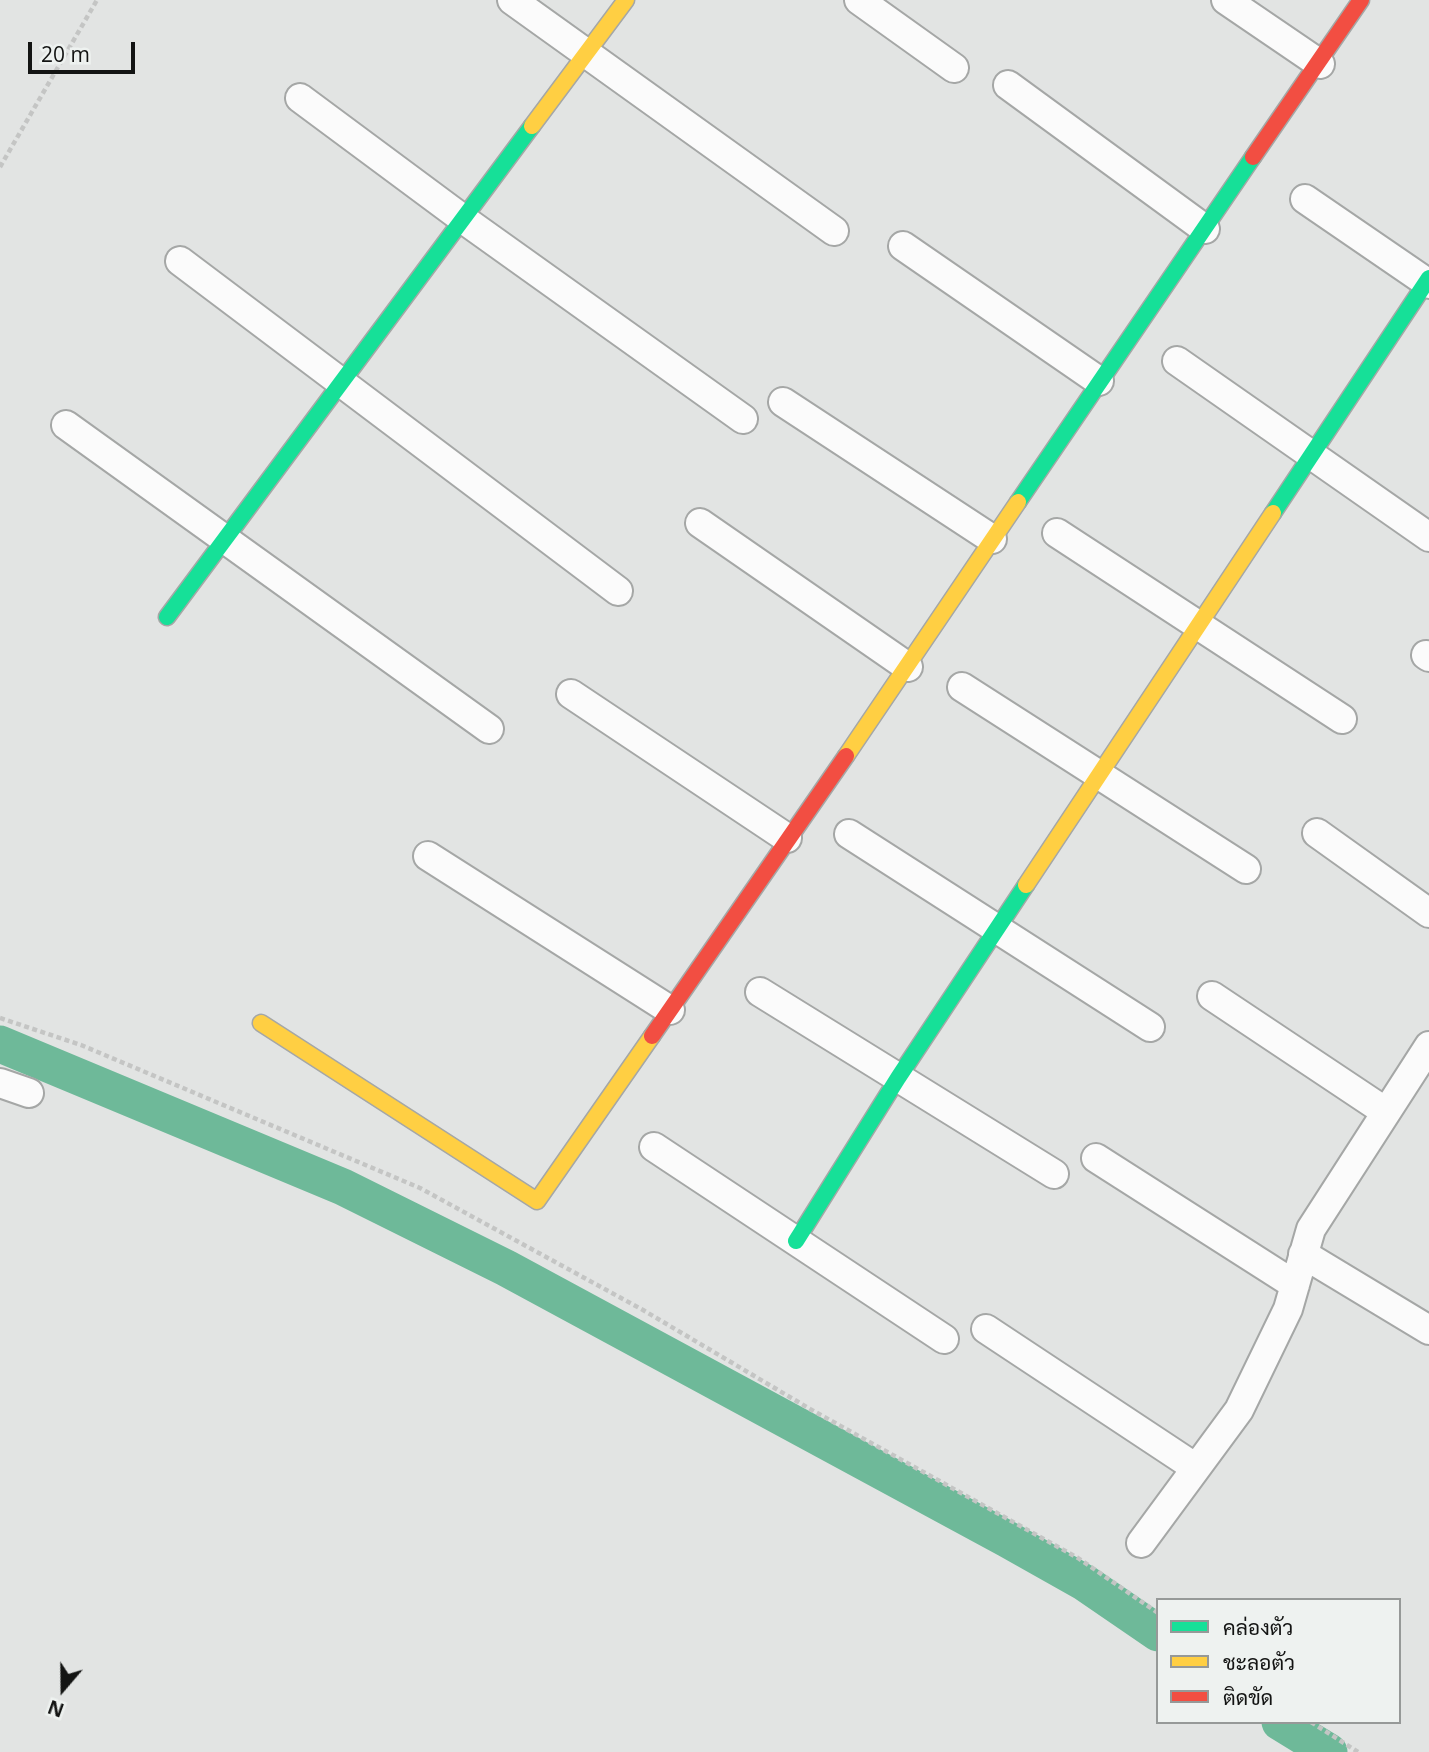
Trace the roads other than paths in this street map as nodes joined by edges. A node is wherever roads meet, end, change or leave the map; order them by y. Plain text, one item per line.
1 (512, 0) edge
2 (626, 0) edge
3 (859, 0) edge
4 (1226, 0) edge
5 (1361, 0) edge
6 (586, 54) junction
7 (1320, 64) junction
8 (954, 68) dead end
9 (1007, 85) dead end
10 (300, 98) dead end
11 (1305, 199) dead end
12 (463, 219) junction
13 (1205, 229) junction
14 (834, 231) dead end
15 (903, 246) dead end
16 (180, 261) dead end
17 (1428, 281) edge
18 (1177, 361) dead end
19 (342, 381) junction
20 (1099, 381) junction
21 (783, 402) dead end
22 (743, 419) dead end
23 (66, 425) dead end
24 (1311, 455) junction
25 (700, 523) dead end
26 (1057, 533) dead end
27 (1429, 537) edge
28 (992, 539) junction
29 (224, 540) junction
30 (618, 591) dead end
31 (167, 617) dead end
32 (1198, 626) junction
33 (908, 667) junction
34 (962, 687) dead end
35 (571, 694) dead end
36 (1342, 719) dead end
37 (489, 729) dead end
38 (1100, 775) junction
39 (1317, 833) dead end
40 (849, 834) dead end
41 (787, 838) junction
42 (428, 856) dead end
43 (1247, 869) dead end
44 (1429, 913) edge
45 (997, 929) junction
46 (760, 992) dead end
47 (1212, 996) dead end
48 (670, 1010) junction
49 (261, 1023) dead end
50 (1150, 1027) dead end
51 (1429, 1046) edge
52 (898, 1078) junction
53 (1420, 1079) edge
54 (0, 1083) edge
55 (29, 1093) dead end
56 (1386, 1112) junction
57 (654, 1147) dead end
58 (1096, 1158) dead end
59 (1054, 1174) dead end
60 (796, 1241) junction
61 (1303, 1254) junction
62 (1295, 1285) junction
63 (986, 1329) dead end
64 (1429, 1330) edge
65 (944, 1339) dead end
66 (1196, 1468) junction
67 (1141, 1543) dead end

1 - 6 street
2 - 6 street
3 - 8 street
4 - 7 street
5 - 7 street
6 - 12 street
6 - 14 street
7 - 13 street
9 - 13 street
10 - 12 street
11 - 17 street
12 - 19 street
12 - 22 street
13 - 20 street
15 - 20 street
16 - 19 street
17 - 24 street
18 - 24 street
19 - 29 street
19 - 30 street
20 - 28 street
21 - 28 street
23 - 29 street
24 - 27 street
24 - 32 street
25 - 33 street
26 - 32 street
28 - 33 street
29 - 31 street
29 - 37 street
32 - 36 street
32 - 38 street
33 - 41 street
34 - 38 street
35 - 41 street
38 - 43 street
38 - 45 street
39 - 44 street
40 - 45 street
41 - 48 street
42 - 48 street
45 - 50 street
45 - 52 street
46 - 52 street
47 - 56 street
48 - 49 street
51 - 53 street
52 - 59 street
52 - 60 street
53 - 56 street
54 - 55 street
56 - 61 street
57 - 60 street
58 - 62 street
60 - 65 street
61 - 62 street
61 - 64 street
62 - 66 street
63 - 66 street
66 - 67 street

